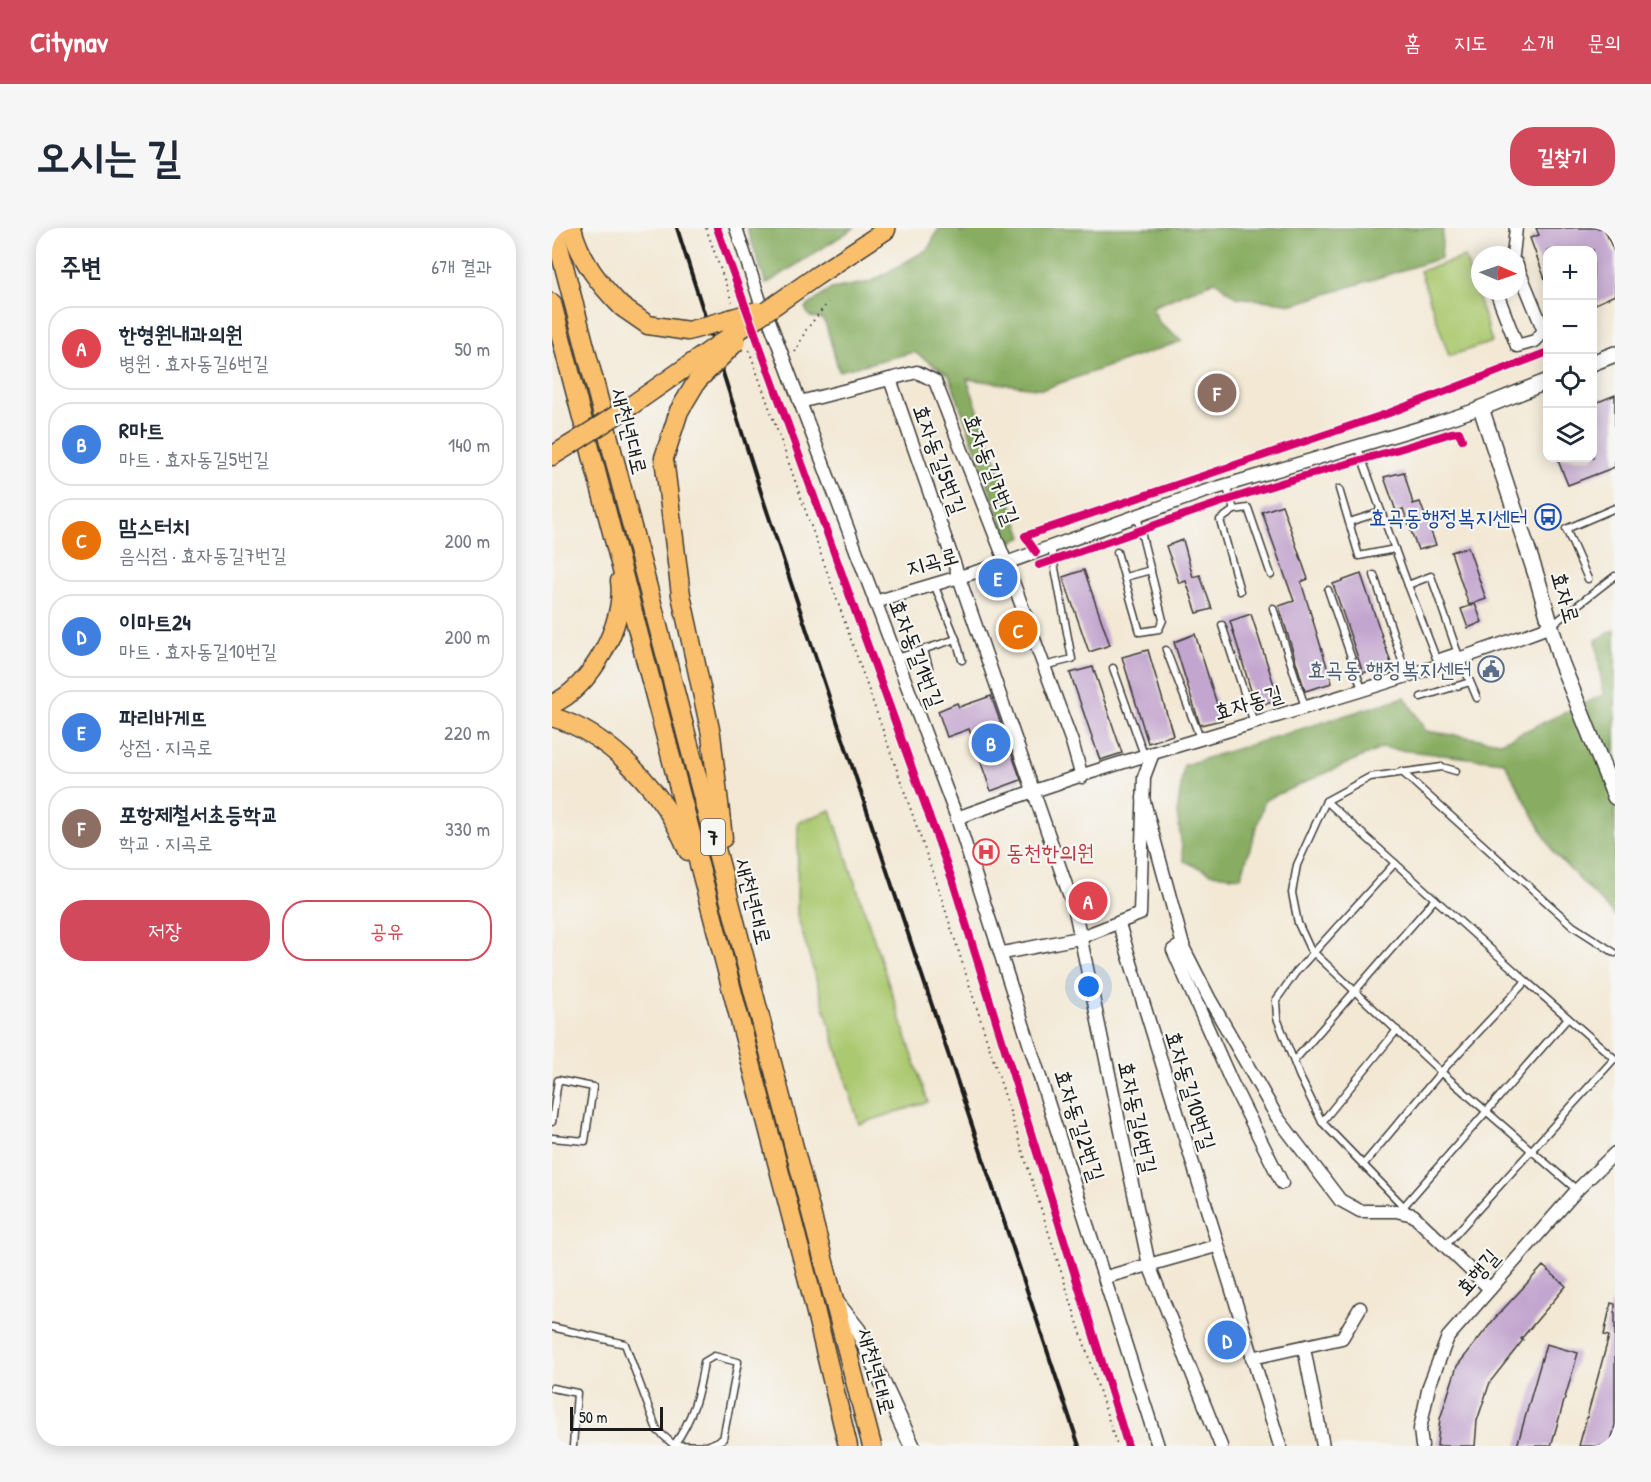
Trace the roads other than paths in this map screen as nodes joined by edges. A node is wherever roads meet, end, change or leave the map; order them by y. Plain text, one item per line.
1 (554, 228) edge
2 (572, 228) edge
3 (736, 228) edge
4 (1516, 228) edge
5 (888, 229) edge
6 (1513, 246) edge
7 (1525, 286) edge
8 (1499, 300) edge
9 (552, 303) edge
10 (767, 310) junction
11 (1615, 354) edge
12 (1597, 361) edge
13 (890, 379) junction
14 (1543, 383) edge
15 (800, 402) junction
16 (1481, 408) junction
17 (1357, 445) junction
18 (552, 456) edge
19 (1226, 484) junction
20 (1339, 489) dead end
21 (1615, 508) edge
22 (1234, 510) junction
23 (1381, 512) junction
24 (1137, 516) junction
25 (1348, 522) junction
26 (613, 529) junction
27 (1051, 547) junction
28 (1395, 549) junction
29 (1117, 552) dead end
30 (1006, 563) junction
31 (1151, 570) junction
32 (1271, 575) dead end
33 (960, 576) junction
34 (1374, 576) dead end
35 (1615, 576) edge
36 (1125, 577) junction
37 (1588, 579) dead end
38 (934, 584) junction
39 (1408, 585) junction
40 (1328, 590) dead end
41 (1240, 591) dead end
42 (875, 602) junction
43 (1273, 608) dead end
44 (1222, 625) dead end
45 (1551, 626) junction
46 (956, 639) junction
47 (924, 650) junction
48 (1166, 650) dead end
49 (1459, 656) junction
50 (897, 658) junction
51 (962, 660) dead end
52 (1044, 666) junction
53 (1113, 668) dead end
54 (930, 671) dead end
55 (1407, 676) junction
56 (1470, 682) junction
57 (1362, 690) junction
58 (1421, 697) dead end
59 (1477, 698) dead end
60 (552, 704) edge
61 (1305, 707) junction
62 (552, 717) edge
63 (1254, 723) junction
64 (1200, 739) junction
65 (1149, 754) junction
66 (1401, 771) junction
67 (1456, 771) dead end
68 (1082, 777) junction
69 (1031, 791) junction
70 (1615, 797) edge
71 (1143, 798) junction
72 (1326, 801) junction
73 (957, 818) junction
74 (1395, 863) junction
75 (1435, 899) junction
76 (731, 906) junction
77 (715, 922) junction
78 (1119, 924) junction
79 (1079, 938) junction
80 (1183, 944) junction
81 (1314, 952) junction
82 (1003, 953) junction
83 (1615, 953) edge
84 (1526, 981) junction
85 (1354, 990) junction
86 (1568, 1018) junction
87 (1397, 1030) junction
88 (1615, 1059) edge
89 (1294, 1061) junction
90 (1441, 1071) junction
91 (1487, 1111) junction
92 (552, 1122) edge
93 (1322, 1122) junction
94 (552, 1138) edge
95 (1530, 1149) junction
96 (1615, 1153) edge
97 (1363, 1166) junction
98 (1282, 1183) dead end
99 (1577, 1190) junction
100 (1404, 1206) junction
101 (1413, 1215) junction
102 (1216, 1246) junction
103 (1445, 1246) junction
104 (1149, 1265) junction
105 (1106, 1277) junction
106 (1490, 1289) junction
107 (833, 1298) junction
108 (1360, 1308) dead end
109 (552, 1327) edge
110 (1304, 1348) junction
111 (1251, 1358) junction
112 (552, 1388) edge
113 (573, 1446) edge
114 (674, 1446) edge
115 (706, 1446) edge
116 (848, 1446) edge
117 (872, 1446) edge
118 (912, 1446) edge
119 (1158, 1446) edge
120 (1221, 1446) edge
121 (1280, 1446) edge
122 (1323, 1446) edge
123 (1422, 1446) edge

1 - 76 main road, 새천년대로 / 7
2 - 10 main road, bridge
3 - 10 street, 효자동길1번길
4 - 6 street
5 - 10 main road, bridge
7 - 8 street
9 - 26 main road, 새천년대로 / 7
10 - 15 street, 효자동길1번길
10 - 18 main road, bridge
10 - 76 main road, bridge
11 - 12 street
13 - 15 street
13 - 30 street, 효자동길7번길
13 - 33 street, 효자동길5번길
14 - 16 street, 지곡로
15 - 42 street, 효자동길1번길
16 - 17 street, 지곡로
16 - 45 street, 효자로
17 - 19 street, 지곡로
17 - 23 lane
19 - 22 lane
19 - 24 street, 지곡로
20 - 25 lane
21 - 37 lane
22 - 32 lane
22 - 41 lane
23 - 25 lane
23 - 28 lane
24 - 27 street, 지곡로
24 - 31 lane
25 - 28 lane
26 - 60 main road
26 - 77 main road, 새천년대로 / 7
27 - 30 street, 지곡로
27 - 52 lane
28 - 39 lane
29 - 36 lane
30 - 33 street, 지곡로
30 - 52 street, 효자동길7번길
31 - 36 lane
31 - 36 lane
33 - 38 street, 지곡로
33 - 69 street, 효자동길5번길
34 - 55 lane
35 - 45 lane
38 - 42 street, 지곡로
38 - 46 lane
39 - 49 lane
39 - 49 lane
40 - 57 lane
42 - 50 street, 효자동길1번길
43 - 61 lane
44 - 63 lane
45 - 49 street, 효자동길
45 - 70 street, 효자로
46 - 47 lane
46 - 51 lane
47 - 50 lane
47 - 54 lane
48 - 64 lane
49 - 55 street, 효자동길
49 - 56 lane
50 - 73 street, 효자동길1번길
52 - 68 street, 효자동길7번길
53 - 65 lane
55 - 57 street, 효자동길
56 - 58 lane
56 - 59 lane
57 - 61 street, 효자동길
61 - 63 street, 효자동길
62 - 77 main road
63 - 64 street, 효자동길
64 - 65 street, 효자동길
65 - 68 street, 효자동길
65 - 71 street
66 - 67 lane
66 - 72 lane
66 - 83 lane
68 - 69 street, 효자동길
69 - 73 street, 효자동길
69 - 79 street, 효자동길6번길
71 - 78 street
71 - 80 street
72 - 74 lane
72 - 81 lane
73 - 82 street, 효자동길2번길
74 - 75 lane
74 - 81 lane
75 - 84 lane
75 - 85 lane
76 - 107 main road, 새천년대로 / 7
77 - 116 main road, 새천년대로 / 7
78 - 79 street
78 - 102 street, 효자동길10번길
79 - 82 street
79 - 104 street, 효자동길6번길
80 - 98 street
80 - 101 street
81 - 85 lane
81 - 89 lane
82 - 105 street, 효자동길2번길
84 - 86 lane
84 - 90 lane
85 - 87 lane
85 - 89 lane
86 - 88 lane
86 - 91 lane
87 - 90 lane
87 - 93 lane
88 - 95 lane
89 - 93 lane
90 - 91 lane
90 - 97 lane
91 - 95 lane
91 - 100 lane
92 - 94 lane
93 - 97 lane
95 - 99 lane
95 - 103 lane
96 - 99 street, 효행길
97 - 100 lane
99 - 106 street, 효행길
100 - 101 lane
101 - 103 street
102 - 104 street
102 - 111 street, 효자동길10번길
103 - 106 street
104 - 105 street
104 - 120 street, 효자동길6번길
105 - 119 street, 효자동길2번길
106 - 123 street, 효행길
107 - 117 main road, 새천년대로 / 7
107 - 118 street
108 - 110 street
109 - 114 lane
110 - 111 street
110 - 122 street
111 - 121 street, 효자동길10번길
112 - 113 lane
114 - 115 lane
114 - 115 lane

